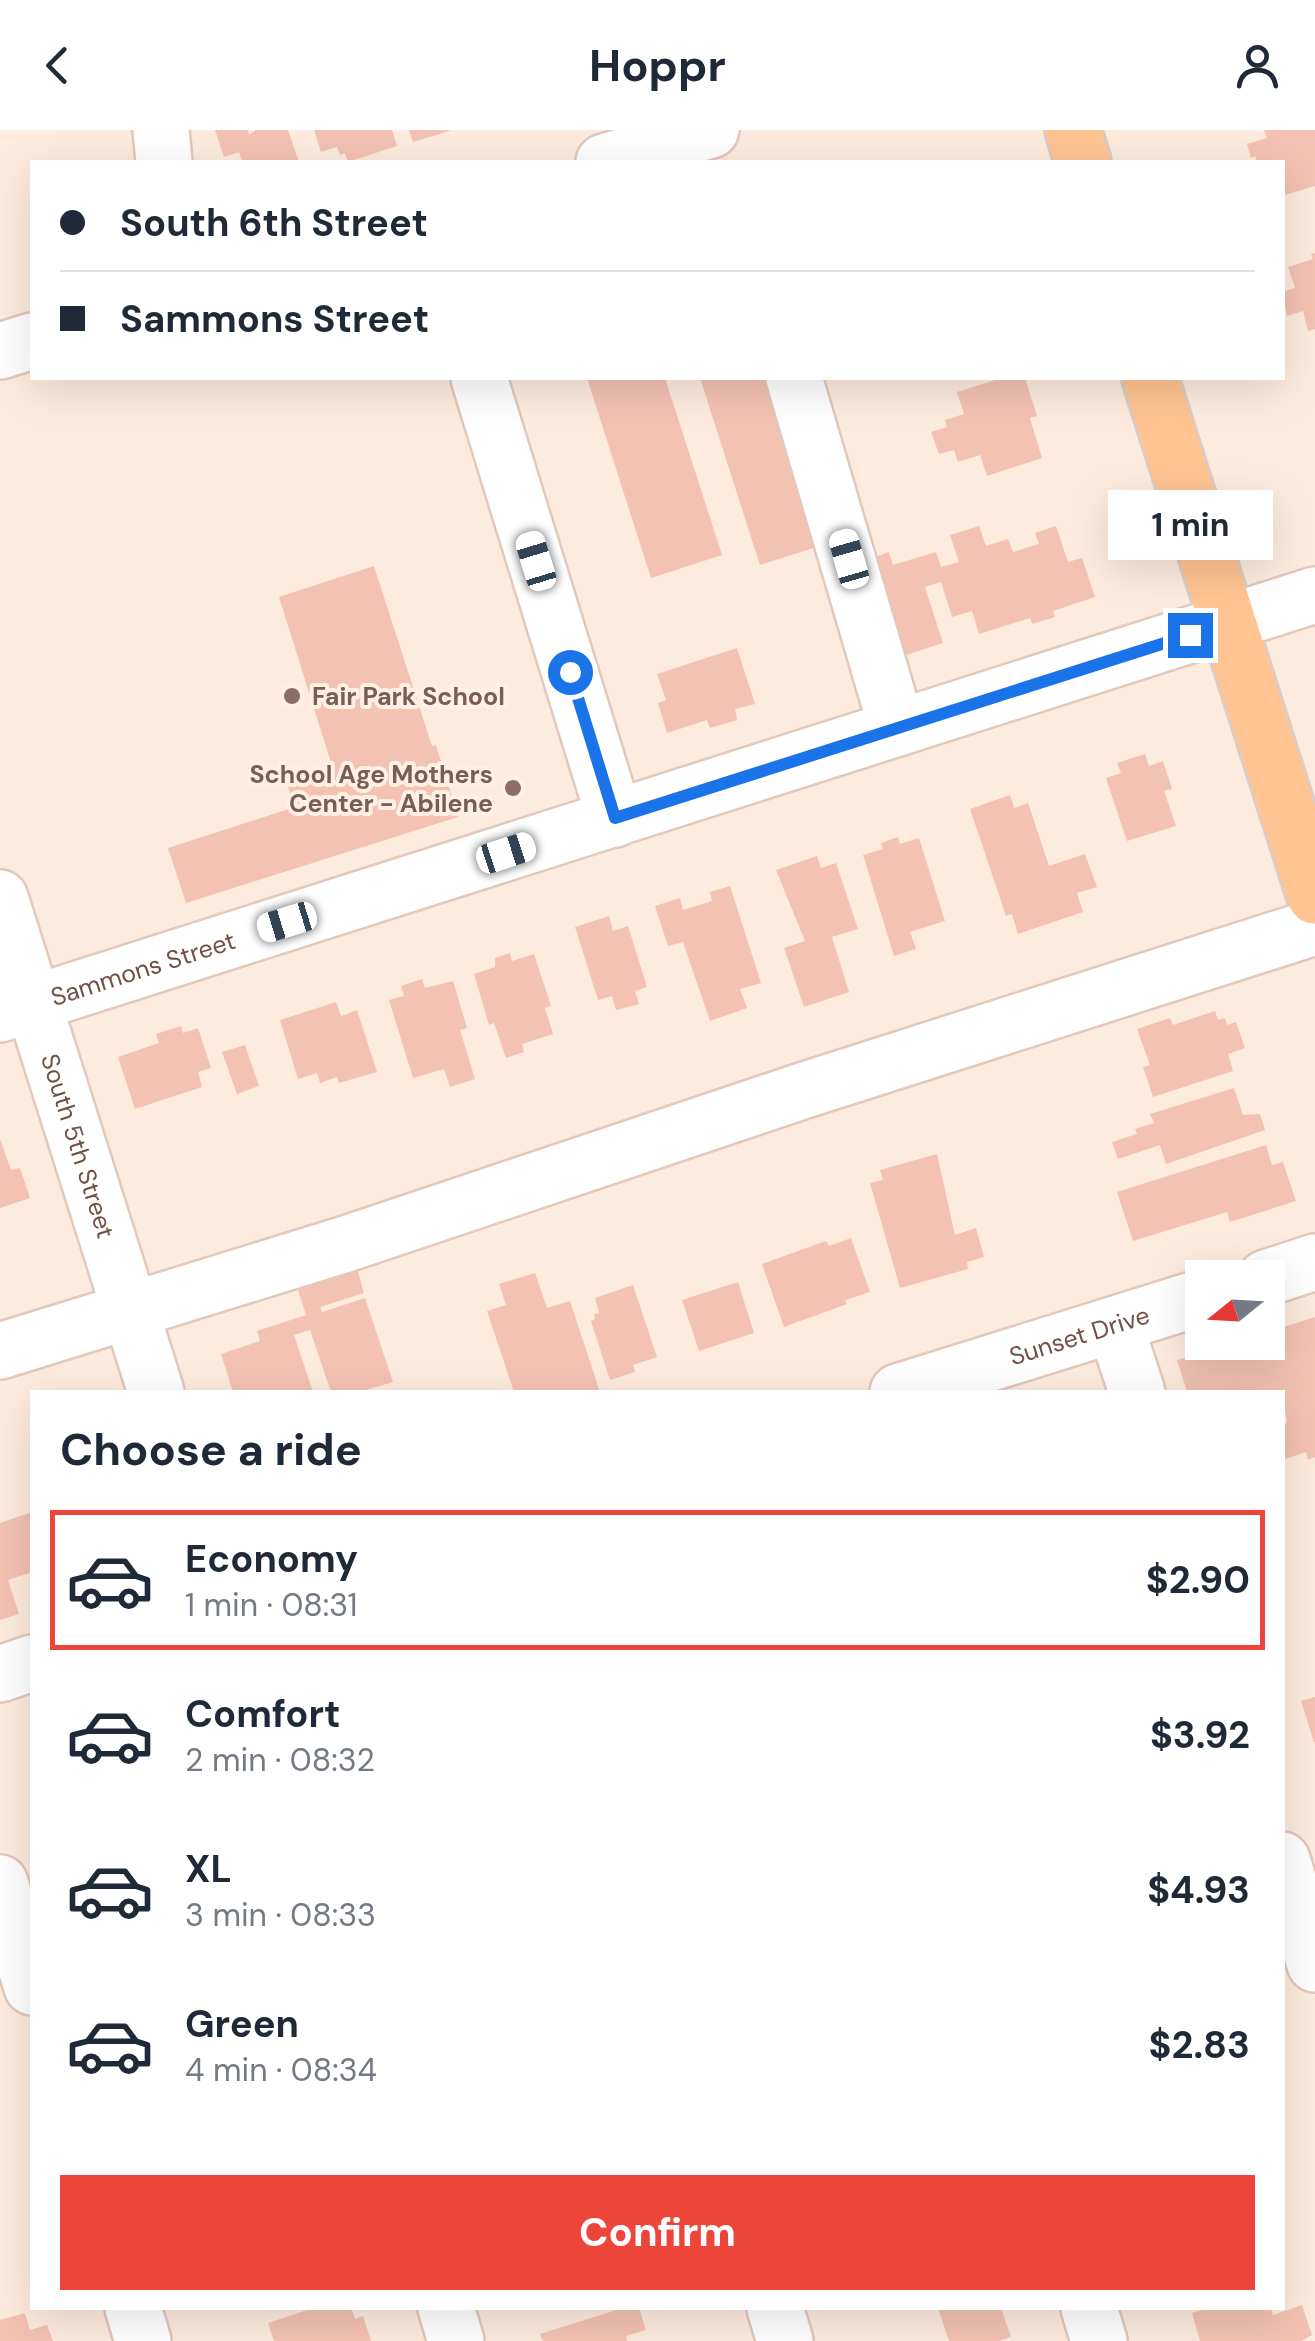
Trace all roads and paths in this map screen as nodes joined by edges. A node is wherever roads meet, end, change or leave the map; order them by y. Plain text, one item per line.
1 (162, 130) edge
2 (711, 130) edge
3 (724, 130) edge
4 (1073, 130) edge
5 (164, 160) edge
6 (611, 160) edge
7 (732, 160) edge
8 (1082, 160) edge
9 (30, 342) edge
10 (0, 351) edge
11 (480, 380) edge
12 (795, 380) edge
13 (1151, 380) edge
14 (1315, 596) edge
15 (1226, 623) junction
16 (897, 728) junction
17 (615, 818) junction
18 (1315, 896) edge
19 (0, 898) edge
20 (1315, 927) edge
21 (16, 1008) edge
22 (1315, 1262) edge
23 (1285, 1272) edge
24 (1185, 1303) edge
25 (130, 1310) junction
26 (1116, 1325) junction
27 (0, 1350) edge
28 (155, 1390) edge
29 (905, 1390) edge
30 (1135, 1390) edge
31 (30, 1664) edge
32 (0, 1674) edge
33 (1285, 1869) edge
34 (0, 1884) edge
35 (1315, 1964) edge
36 (30, 1981) edge
37 (133, 2310) edge
38 (447, 2310) edge
39 (776, 2310) edge
40 (1090, 2310) edge
41 (143, 2341) edge
42 (456, 2341) edge
43 (785, 2341) edge
44 (1100, 2341) edge

1 - 5 street
2 - 6 street
3 - 7 street
4 - 8 main road
9 - 10 street
11 - 17 street
12 - 16 street
13 - 15 main road
14 - 15 street, Sammons Street
15 - 16 street, Sammons Street
15 - 18 main road
16 - 17 street, Sammons Street
17 - 21 street, Sammons Street
19 - 21 street, South 5th Street
20 - 25 street
21 - 25 street, South 5th Street
22 - 23 street
24 - 26 street, Sunset Drive
25 - 27 street
25 - 28 street, South 5th Street
26 - 29 street, Sunset Drive
26 - 30 street
31 - 32 street
33 - 35 street
34 - 36 street
37 - 41 street
38 - 42 street
39 - 43 street
40 - 44 street

